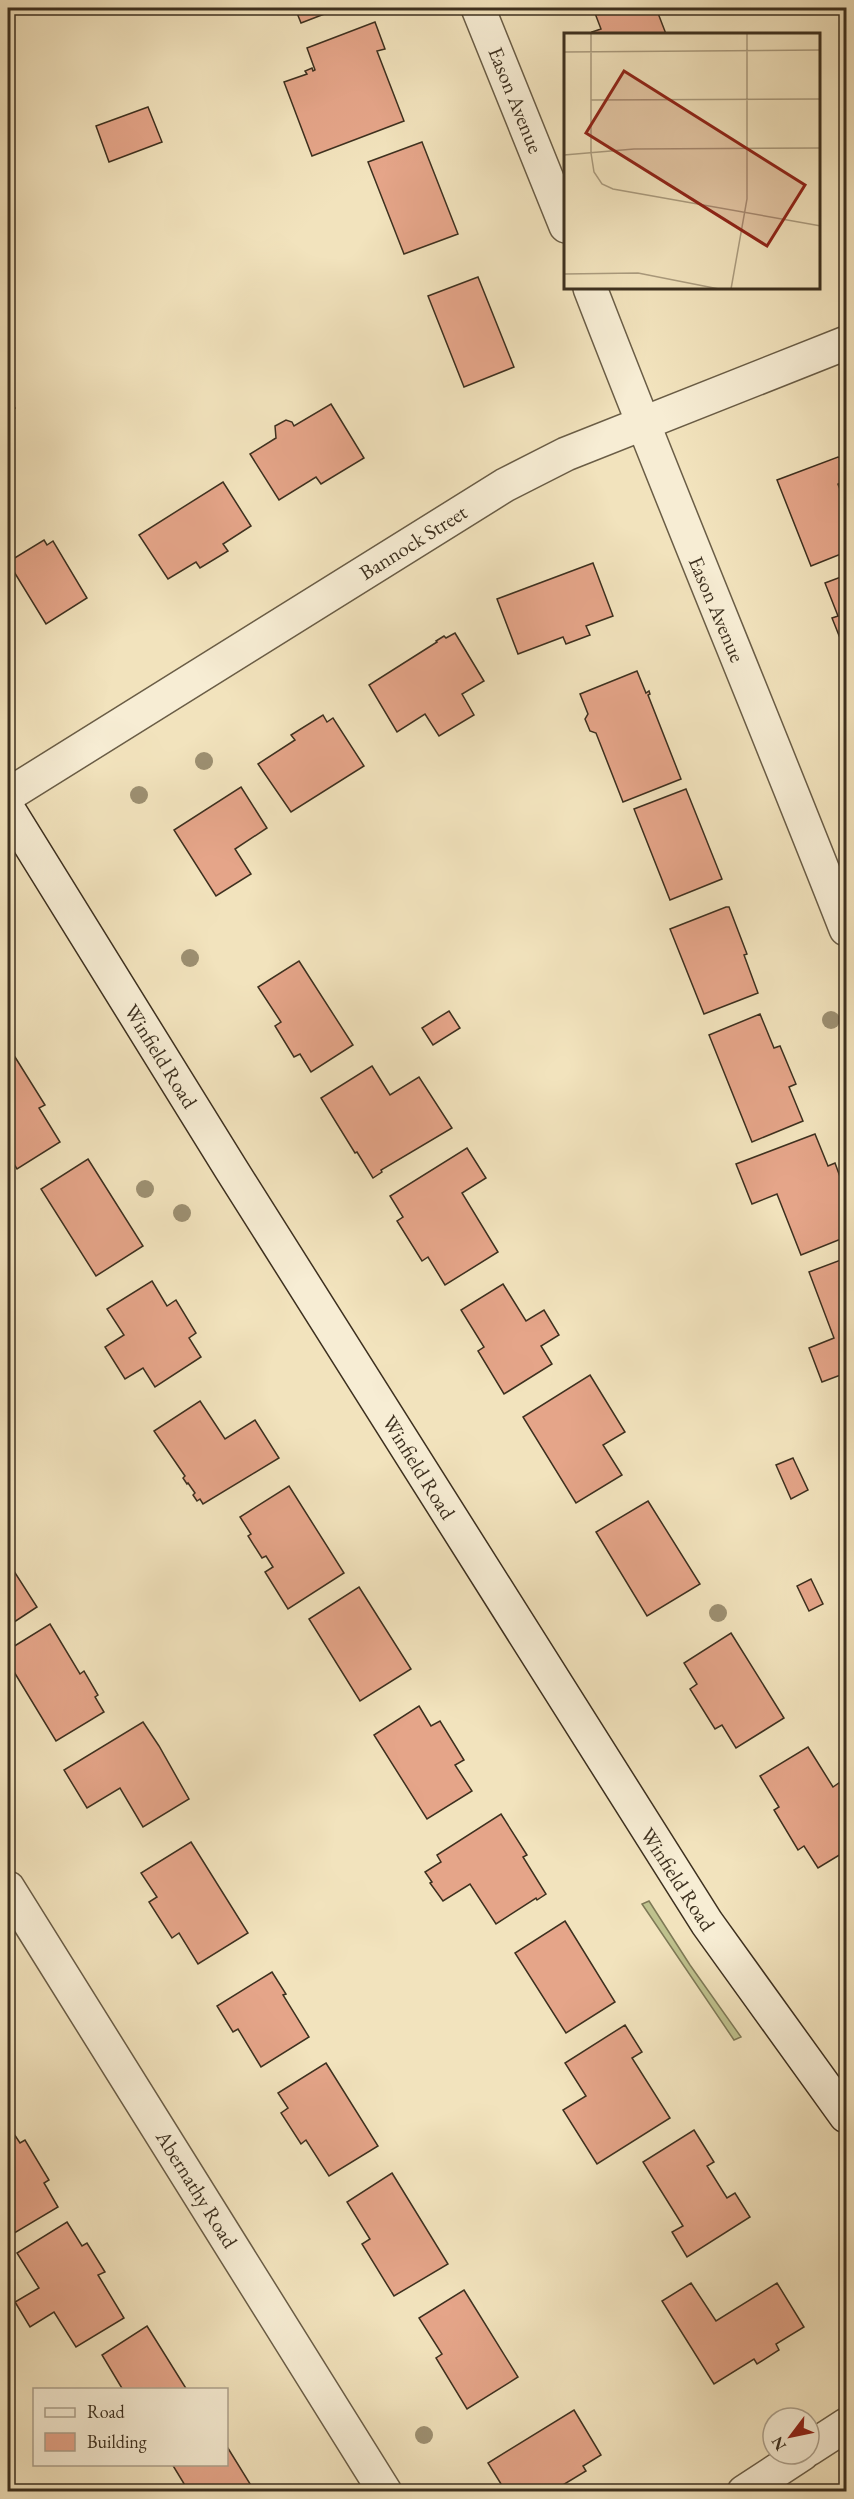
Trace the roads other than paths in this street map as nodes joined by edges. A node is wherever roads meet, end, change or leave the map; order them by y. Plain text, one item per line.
1 (478, 8) edge
2 (564, 221) edge
3 (591, 290) edge
4 (846, 343) edge
5 (642, 423) junction
6 (8, 795) edge
7 (8, 808) edge
8 (846, 929) edge
9 (8, 1888) edge
10 (846, 2116) edge
11 (846, 2425) edge
12 (821, 2442) edge
13 (784, 2466) edge
14 (385, 2492) edge
15 (744, 2492) edge

1 - 2 street, Eason Avenue
3 - 5 street, Eason Avenue
4 - 5 street, Bannock Street
5 - 6 street, Bannock Street
5 - 8 street, Eason Avenue
7 - 10 street, Winfield Road
9 - 14 street, Abernathy Road
11 - 12 street
13 - 15 street

